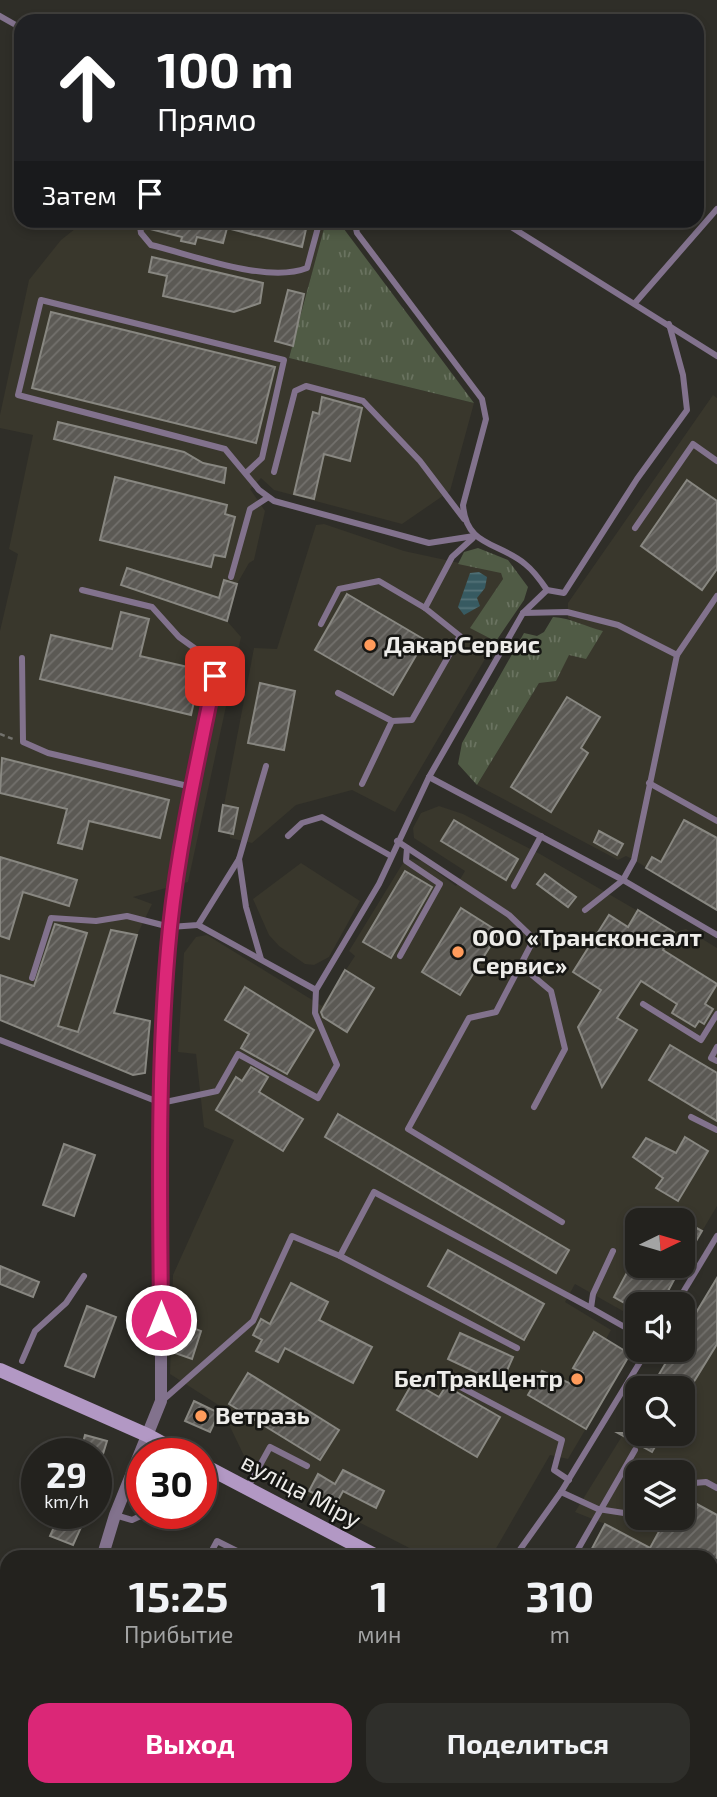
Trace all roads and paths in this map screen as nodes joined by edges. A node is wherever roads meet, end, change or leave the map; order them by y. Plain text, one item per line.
1 (717, 209) edge
2 (704, 224) edge
3 (140, 228) edge
4 (318, 228) edge
5 (356, 228) edge
6 (513, 228) edge
7 (700, 228) edge
8 (635, 303) junction
9 (669, 324) junction
10 (717, 356) edge
11 (717, 461) edge
12 (274, 472) dead end
13 (246, 473) junction
14 (267, 498) junction
15 (464, 519) junction
16 (635, 528) dead end
17 (474, 536) junction
18 (232, 577) dead end
19 (82, 590) dead end
20 (547, 590) junction
21 (717, 596) edge
22 (425, 608) junction
23 (523, 613) junction
24 (321, 624) dead end
25 (677, 655) junction
26 (22, 658) dead end
27 (338, 693) dead end
28 (393, 721) junction
29 (0, 734) edge
30 (23, 742) junction
31 (266, 766) dead end
32 (429, 777) junction
33 (649, 783) junction
34 (362, 784) dead end
35 (192, 787) junction
36 (717, 821) edge
37 (288, 836) dead end
38 (541, 836) junction
39 (397, 841) junction
40 (407, 848) junction
41 (391, 856) junction
42 (239, 859) junction
43 (623, 880) junction
44 (514, 886) dead end
45 (585, 910) dead end
46 (198, 925) junction
47 (170, 927) junction
48 (717, 935) edge
49 (400, 956) dead end
50 (261, 959) junction
51 (520, 965) junction
52 (32, 978) dead end
53 (316, 990) junction
54 (643, 1004) dead end
55 (717, 1014) edge
56 (0, 1040) edge
57 (717, 1047) edge
58 (717, 1061) edge
59 (161, 1103) junction
60 (534, 1107) dead end
61 (691, 1117) dead end
62 (717, 1130) edge
63 (562, 1222) dead end
64 (717, 1236) edge
65 (613, 1251) dead end
66 (341, 1256) junction
67 (84, 1276) dead end
68 (683, 1292) edge
69 (591, 1308) junction
70 (625, 1327) edge
71 (517, 1348) dead end
72 (22, 1361) dead end
73 (640, 1362) edge
74 (0, 1370) edge
75 (453, 1383) dead end
76 (161, 1401) junction
77 (147, 1435) junction
78 (152, 1438) edge
79 (635, 1450) dead end
80 (307, 1466) dead end
81 (217, 1472) edge
82 (569, 1479) junction
83 (695, 1483) edge
84 (247, 1488) junction
85 (717, 1488) edge
86 (561, 1492) junction
87 (598, 1509) junction
88 (625, 1514) edge
89 (115, 1515) junction
90 (126, 1518) edge
91 (104, 1550) edge
92 (212, 1550) edge
93 (235, 1550) edge
94 (361, 1550) edge
95 (520, 1550) edge
96 (577, 1550) edge

1 - 2 lane
3 - 4 lane
5 - 15 lane
6 - 8 lane
7 - 8 lane
8 - 9 lane
9 - 10 lane
9 - 20 lane
11 - 16 lane
12 - 15 lane
13 - 13 lane
13 - 14 lane
14 - 17 lane
14 - 18 lane
15 - 17 lane
17 - 20 lane
17 - 22 lane
19 - 35 lane
20 - 23 lane
21 - 25 lane
22 - 24 lane
22 - 28 lane
23 - 25 lane
23 - 32 lane
25 - 33 lane
26 - 30 lane
27 - 28 lane
28 - 34 lane
29 - 30 path
30 - 35 lane
31 - 42 lane
32 - 38 lane
32 - 39 lane
33 - 36 lane
33 - 43 lane
35 - 47 lane
37 - 41 lane
38 - 43 lane
38 - 44 lane
39 - 40 lane
39 - 41 lane
40 - 49 lane
40 - 51 lane
41 - 53 lane
42 - 46 lane
42 - 50 lane
43 - 45 lane
43 - 48 lane
46 - 47 lane
46 - 50 lane
47 - 52 lane
47 - 59 lane
50 - 53 lane
51 - 60 lane
51 - 63 lane
53 - 59 lane
54 - 55 lane
56 - 59 lane
57 - 58 lane
59 - 76 street
61 - 62 lane
64 - 68 lane
65 - 69 lane
66 - 69 lane
66 - 71 lane
66 - 76 lane
67 - 72 lane
69 - 70 lane
73 - 82 lane
74 - 77 street
75 - 82 lane
76 - 77 street
77 - 78 street
77 - 89 street
79 - 87 lane
80 - 84 lane
81 - 84 street, вуліца Міру
82 - 86 lane
83 - 85 lane
84 - 94 street, вуліца Міру
86 - 87 lane
86 - 95 lane
87 - 88 lane
87 - 96 lane
89 - 90 lane
89 - 91 street
92 - 93 lane

